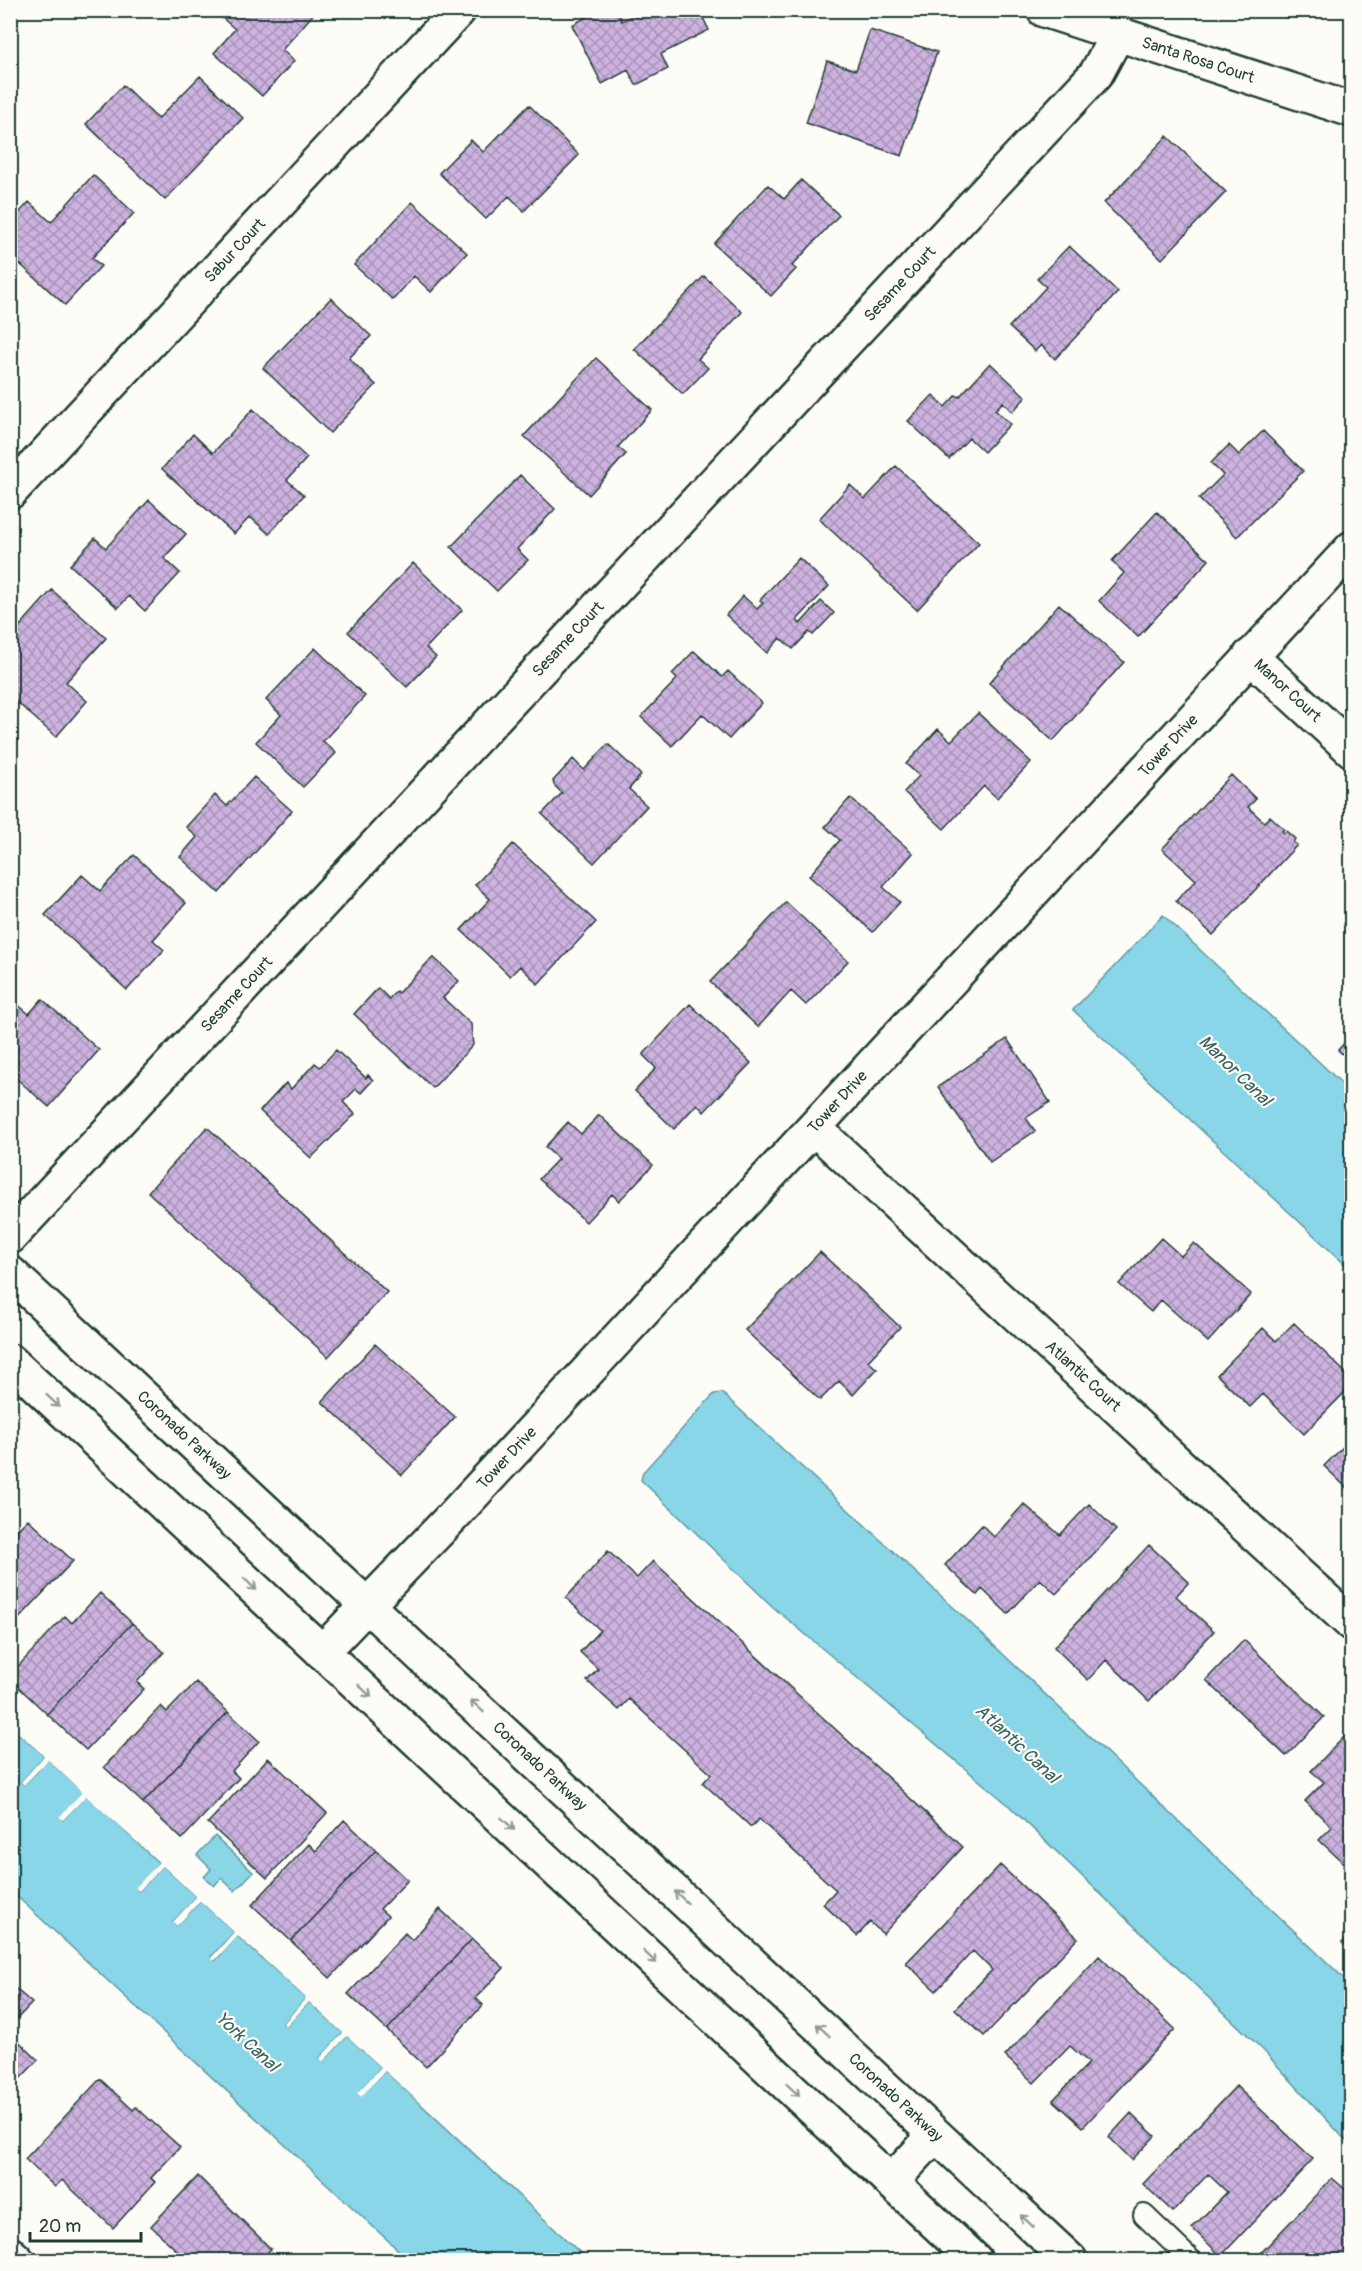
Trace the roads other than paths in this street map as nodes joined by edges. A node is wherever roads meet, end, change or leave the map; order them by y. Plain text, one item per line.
1 (459, 10) edge
2 (1044, 10) edge
3 (1117, 35) junction
4 (1352, 110) edge
5 (10, 492) edge
6 (1352, 548) edge
7 (1250, 656) junction
8 (1352, 750) edge
9 (814, 1128) junction
10 (10, 1237) edge
11 (10, 1273) edge
12 (10, 1361) edge
13 (367, 1603) junction
14 (1352, 1624) edge
15 (322, 1652) junction
16 (935, 2135) junction
17 (891, 2182) junction
18 (1144, 2215) dead end
19 (10, 2254) edge
20 (17, 2260) edge
21 (975, 2260) edge
22 (1070, 2260) edge
23 (1191, 2260) edge

1 - 5 street, Sabur Court
2 - 3 street, Santa Rosa Court
3 - 4 street, Santa Rosa Court
3 - 10 street, Sesame Court
6 - 7 street, Tower Drive
7 - 8 street, Manor Court
7 - 9 street, Tower Drive
9 - 13 street, Tower Drive
9 - 14 street, Atlantic Court
11 - 13 street, Coronado Parkway
12 -> 15 street
13 - 15 street, Tower Drive
16 -> 13 street, Coronado Parkway
15 -> 17 street
16 - 17 street
22 -> 16 street, Coronado Parkway
17 - 21 street
18 - 23 lane
19 - 20 street

